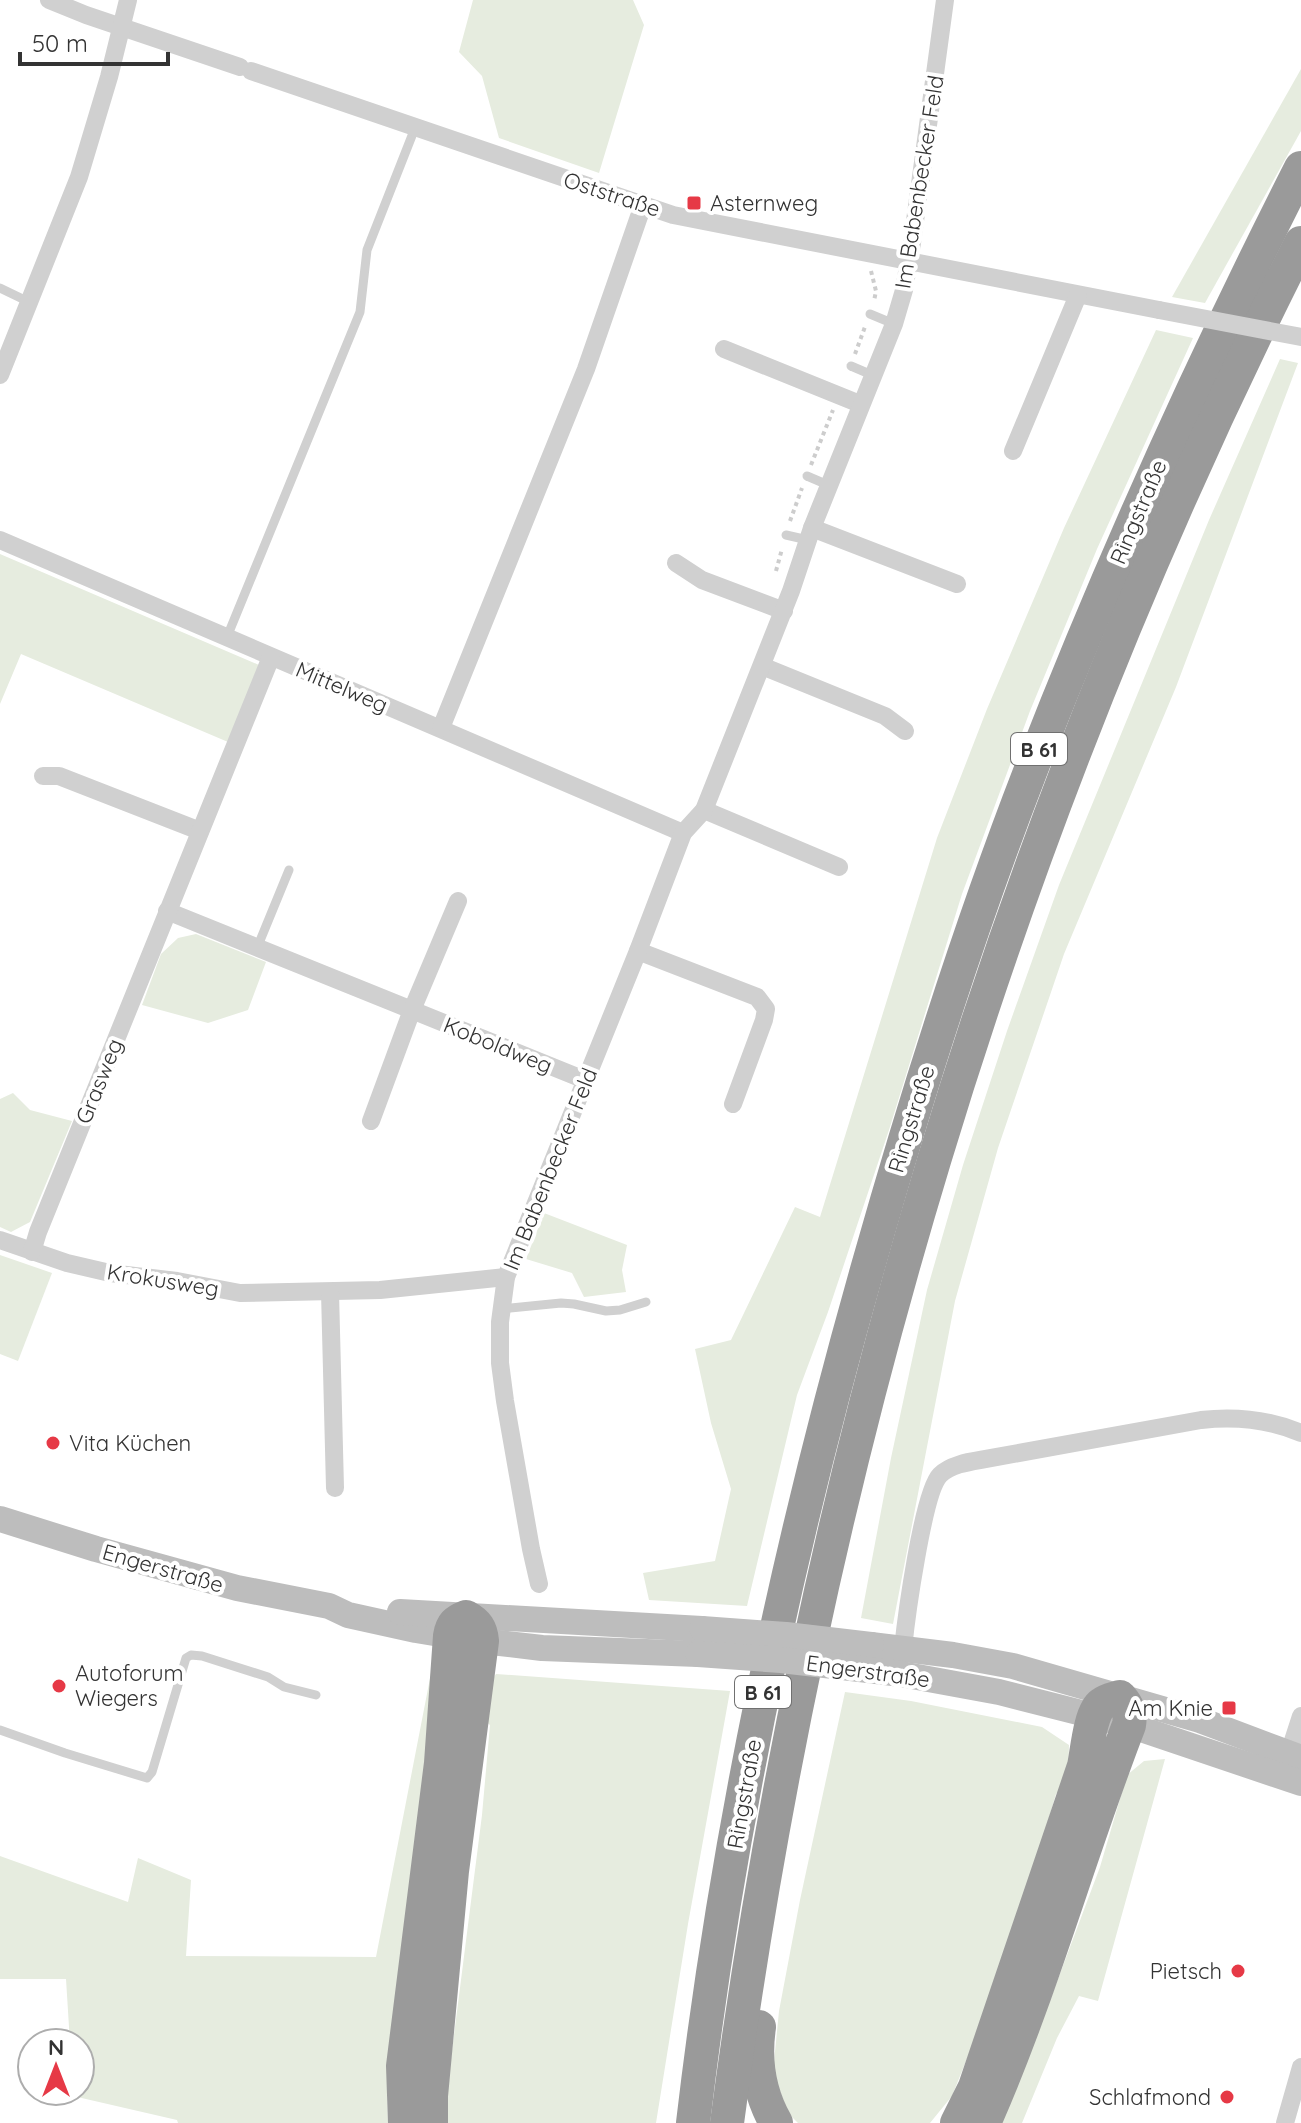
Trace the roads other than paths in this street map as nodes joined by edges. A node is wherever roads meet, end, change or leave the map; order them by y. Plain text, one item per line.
1 (49, 0) edge
2 (128, 0) edge
3 (945, 0) edge
4 (121, 27) junction
5 (415, 128) junction
6 (1301, 168) edge
7 (643, 205) junction
8 (1301, 243) edge
9 (908, 262) junction
10 (0, 288) edge
11 (1078, 295) junction
12 (29, 302) junction
13 (870, 314) dead end
14 (894, 324) junction
15 (1301, 337) edge
16 (724, 349) dead end
17 (851, 366) dead end
18 (0, 375) edge
19 (872, 375) junction
20 (860, 404) junction
21 (1013, 451) dead end
22 (807, 476) dead end
23 (828, 485) junction
24 (810, 534) junction
25 (786, 535) dead end
26 (0, 540) edge
27 (676, 563) dead end
28 (957, 584) dead end
29 (784, 611) junction
30 (227, 637) junction
31 (271, 657) junction
32 (762, 666) junction
33 (441, 728) junction
34 (905, 731) dead end
35 (43, 776) dead end
36 (704, 810) junction
37 (200, 831) junction
38 (683, 833) junction
39 (839, 867) dead end
40 (289, 870) dead end
41 (458, 901) dead end
42 (167, 911) junction
43 (257, 948) junction
44 (638, 951) junction
45 (412, 1010) junction
46 (585, 1080) junction
47 (733, 1104) dead end
48 (371, 1121) dead end
49 (0, 1240) edge
50 (32, 1252) junction
51 (506, 1277) junction
52 (330, 1292) junction
53 (646, 1302) dead end
54 (501, 1309) junction
55 (1301, 1433) edge
56 (335, 1488) dead end
57 (0, 1519) edge
58 (539, 1584) dead end
59 (466, 1631) junction
60 (903, 1649) junction
61 (869, 1657) junction
62 (316, 1695) dead end
63 (1114, 1713) junction
64 (1301, 1716) edge
65 (0, 1730) edge
66 (1295, 1756) edge
67 (1301, 1783) edge
68 (772, 1827) junction
69 (705, 2033) junction
70 (1301, 2067) edge
71 (405, 2123) edge
72 (431, 2123) edge
73 (672, 2123) edge
74 (693, 2123) edge
75 (727, 2123) edge
76 (776, 2123) edge
77 (957, 2123) edge
78 (984, 2123) edge
79 (1285, 2123) edge

1 - 4 street, Oststraße
2 - 4 street
3 - 9 street, Im Babenbecker Feld
4 - 5 street, Oststraße
4 - 12 street
5 - 7 street, Oststraße
5 - 30 lane
6 - 69 highway, Ringstraße / B 61
7 - 9 street, Oststraße
7 - 33 street
8 - 68 highway, Ringstraße / B 61
9 - 11 street, Oststraße
9 - 14 street, Im Babenbecker Feld
10 - 12 lane
11 - 15 street, Oststraße, bridge
11 - 21 street
12 - 18 street
13 - 14 lane
14 - 19 street, Im Babenbecker Feld
16 - 20 street
17 - 19 lane
19 - 20 street, Im Babenbecker Feld
20 - 23 street, Im Babenbecker Feld
22 - 23 lane
23 - 24 street, Im Babenbecker Feld
24 - 25 lane
24 - 28 street
24 - 29 street, Im Babenbecker Feld
26 - 30 street, Mittelweg
27 - 29 street
29 - 32 street, Im Babenbecker Feld
30 - 31 street, Mittelweg
31 - 33 street, Mittelweg
31 - 37 street, Grasweg
32 - 34 street
32 - 36 street, Im Babenbecker Feld
33 - 38 street, Mittelweg
35 - 37 street
36 - 38 street, Im Babenbecker Feld
36 - 39 street
37 - 42 street, Grasweg
38 - 44 street, Im Babenbecker Feld
40 - 43 lane
41 - 45 street
42 - 43 street
42 - 50 street, Grasweg
43 - 45 street, Koboldweg
44 - 46 street, Im Babenbecker Feld
44 - 47 street
45 - 46 street, Koboldweg
45 - 48 street
46 - 51 street, Im Babenbecker Feld
49 - 50 street, Krokusweg
50 - 52 street, Krokusweg
51 - 52 street, Krokusweg
51 - 54 street, Im Babenbecker Feld
52 - 56 street
53 - 54 lane
54 - 58 street, Im Babenbecker Feld
55 - 60 street
57 - 59 main road, Engerstraße
59 - 61 main road, Engerstraße, bridge
59 - 71 highway
59 - 72 highway
60 - 61 main road, Engerstraße
60 - 63 main road, Engerstraße
61 - 63 main road, Engerstraße
62 - 65 lane
63 - 66 main road, Engerstraße
63 - 67 main road, Engerstraße
63 - 77 highway
63 - 78 highway
64 - 66 street
68 - 75 highway, Ringstraße / B 61
68 - 76 highway
69 - 73 highway
69 - 74 highway, Ringstraße / B 61
70 - 79 street

